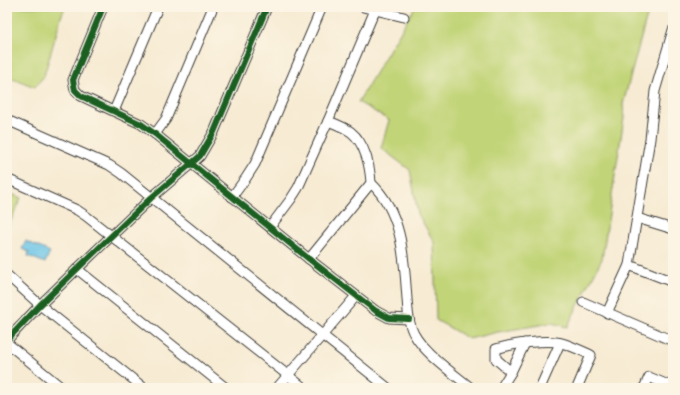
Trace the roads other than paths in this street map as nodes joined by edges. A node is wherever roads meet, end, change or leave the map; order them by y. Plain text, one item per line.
1 (103, 7) edge
2 (158, 7) edge
3 (213, 7) edge
4 (267, 7) edge
5 (322, 7) edge
6 (363, 7) edge
7 (375, 10) junction
8 (404, 17) dead end
9 (673, 30) edge
10 (114, 111) junction
11 (7, 120) edge
12 (328, 120) junction
13 (156, 134) junction
14 (192, 163) junction
15 (7, 179) edge
16 (371, 183) junction
17 (232, 197) junction
18 (151, 198) junction
19 (637, 218) junction
20 (270, 227) junction
21 (673, 229) edge
22 (112, 236) junction
23 (309, 259) junction
24 (629, 265) junction
25 (77, 269) junction
26 (7, 275) edge
27 (673, 282) edge
28 (356, 296) junction
29 (583, 302) dead end
30 (40, 305) junction
31 (607, 313) junction
32 (409, 319) junction
33 (322, 335) junction
34 (7, 341) edge
35 (673, 341) edge
36 (560, 343) junction
37 (525, 344) junction
38 (511, 372) junction
39 (288, 375) junction
40 (62, 388) edge
41 (144, 388) edge
42 (226, 388) edge
43 (277, 388) edge
44 (304, 388) edge
45 (388, 388) edge
46 (472, 388) edge
47 (501, 388) edge
48 (540, 388) edge
49 (577, 388) edge
50 (644, 388) edge
51 (673, 388) edge

1 - 10 street
2 - 10 street
3 - 13 street
4 - 14 street
5 - 17 street
6 - 7 street
7 - 8 street
7 - 12 street
9 - 19 street
10 - 13 street
11 - 18 street
12 - 16 street
12 - 20 street
13 - 14 street
14 - 17 street
14 - 18 street
15 - 22 street
16 - 23 street
16 - 32 street
17 - 20 street
18 - 22 street
18 - 33 street
19 - 21 street
19 - 24 street
20 - 23 street
22 - 25 street
22 - 39 street
23 - 28 street
24 - 27 street
24 - 31 street
25 - 30 street
25 - 42 street
26 - 30 street
28 - 32 street
28 - 33 street
29 - 31 street
30 - 34 street
30 - 41 street
31 - 35 street
32 - 46 street
33 - 39 street
33 - 45 street
34 - 40 street
36 - 37 street
36 - 48 street
36 - 49 street
37 - 38 street
37 - 38 street
38 - 47 street
39 - 43 street
39 - 44 street
50 - 51 street

